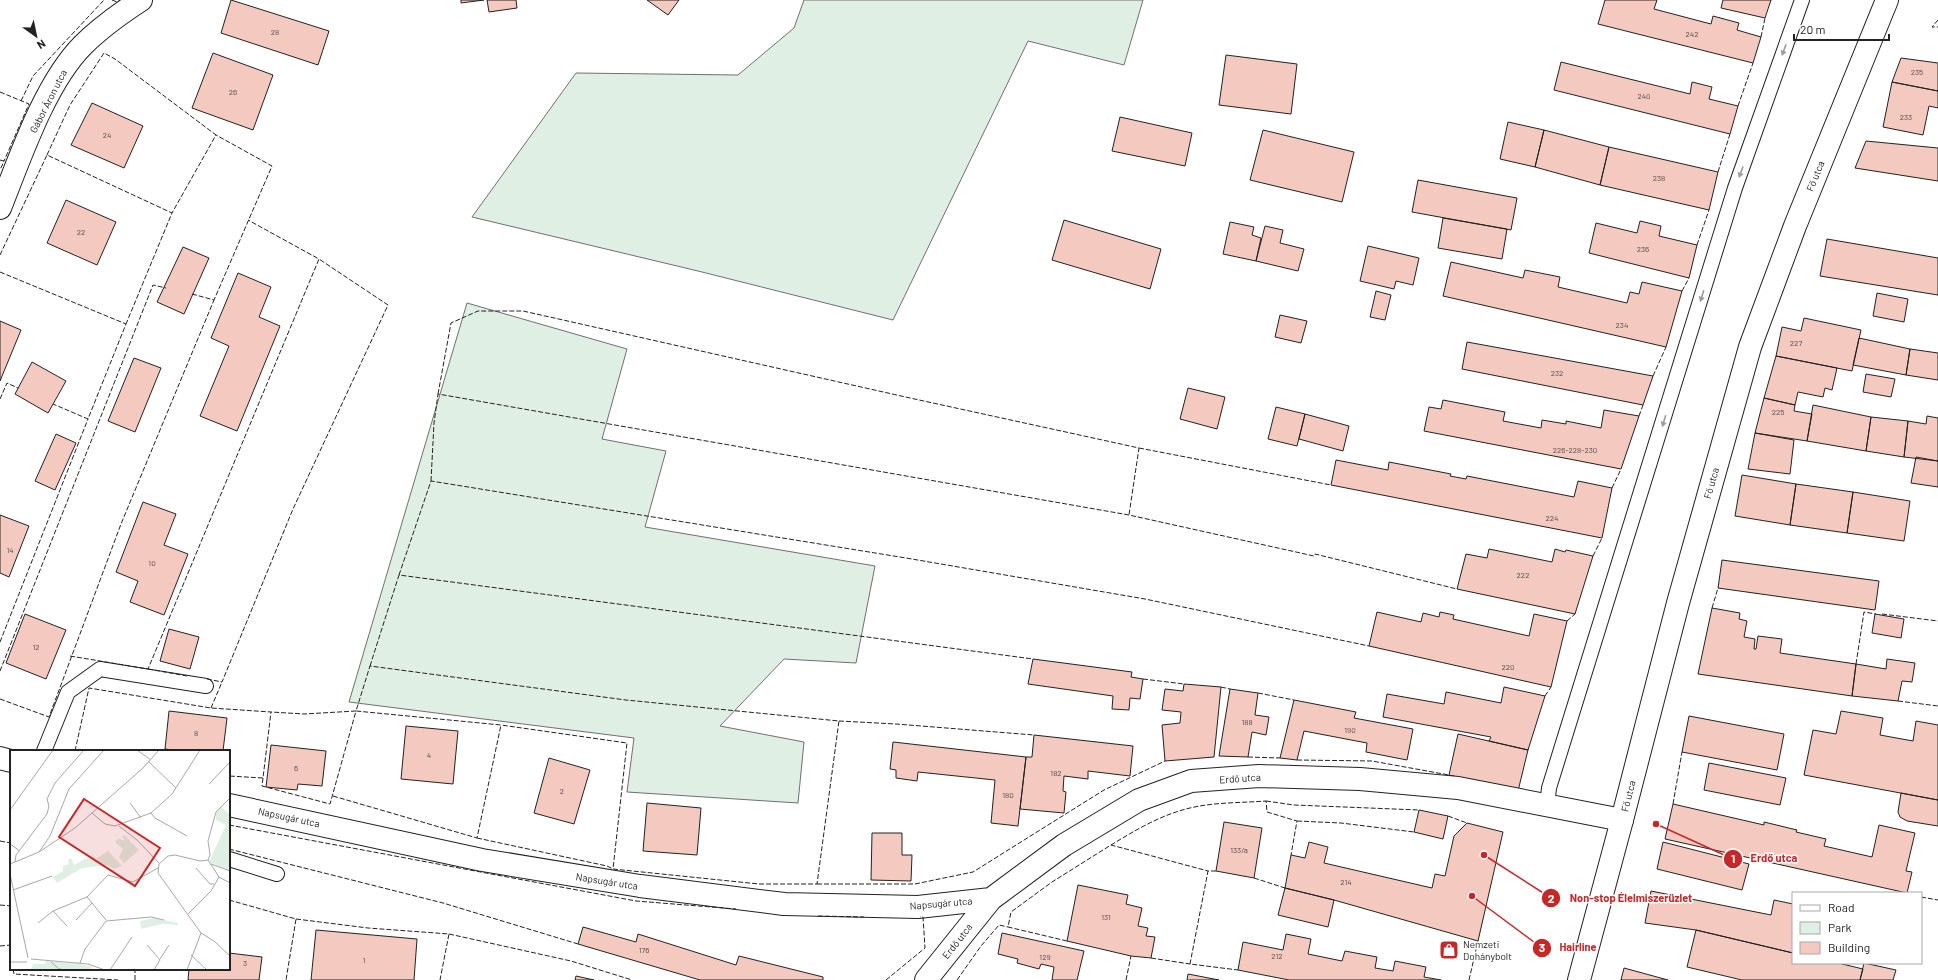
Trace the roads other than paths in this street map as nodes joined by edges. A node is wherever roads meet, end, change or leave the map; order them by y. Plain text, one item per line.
1 (141, 0) edge
2 (1802, 0) edge
3 (1887, 0) edge
4 (0, 208) edge
5 (206, 686) dead end
6 (44, 750) edge
7 (230, 805) edge
8 (1547, 806) junction
9 (1622, 820) junction
10 (230, 859) edge
11 (277, 874) dead end
12 (991, 898) junction
13 (926, 980) edge
14 (1578, 980) edge

1 - 4 street, Gábor Áron utca
2 -> 8 lane
3 - 9 street, Fő utca
5 - 6 lane
7 - 12 street, Napsugár utca
8 - 9 street, Erdő utca
8 - 12 street, Erdő utca
9 - 14 street, Fő utca
10 - 11 lane
12 - 13 street, Erdő utca

